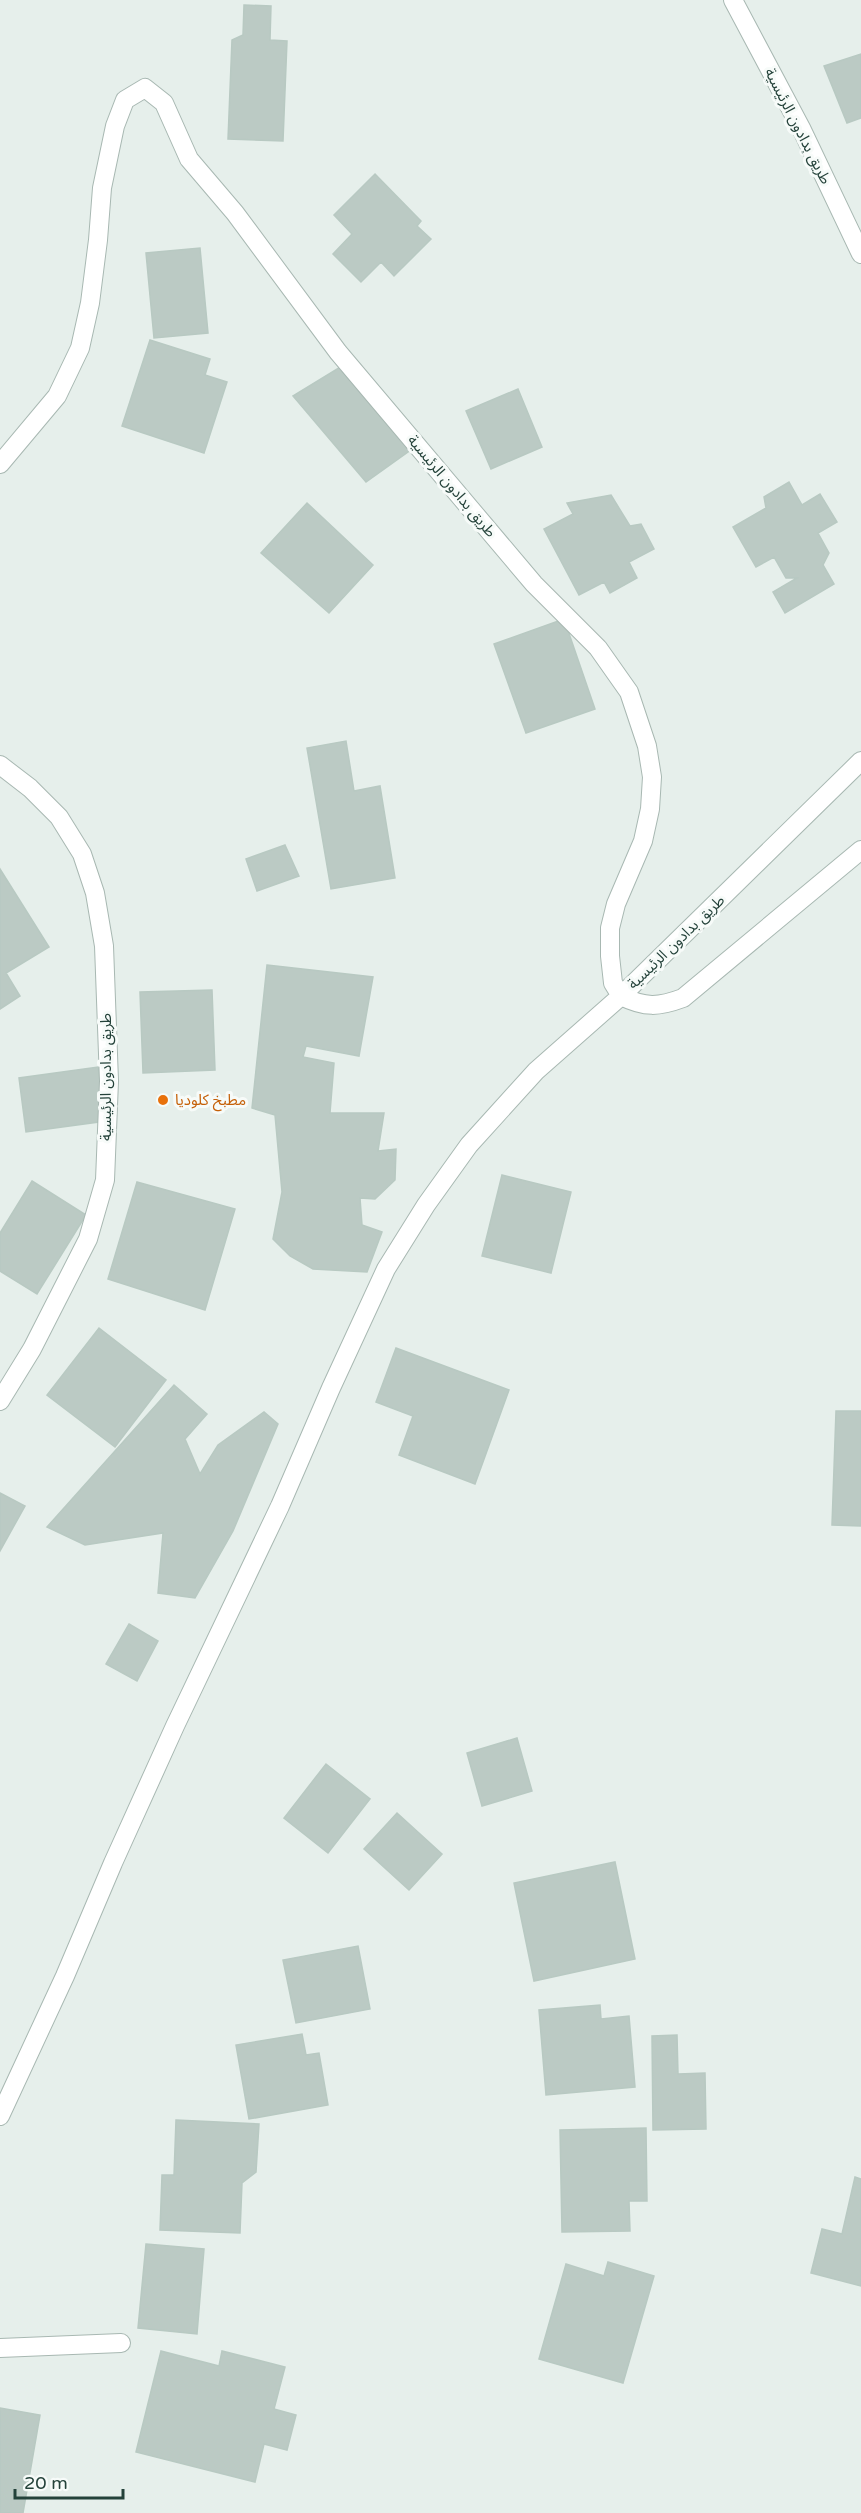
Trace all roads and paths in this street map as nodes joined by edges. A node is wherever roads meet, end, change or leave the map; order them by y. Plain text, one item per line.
1 (733, 0) edge
2 (861, 254) edge
3 (0, 464) edge
4 (861, 761) edge
5 (3, 769) edge
6 (861, 850) edge
7 (621, 996) junction
8 (0, 1401) edge
9 (0, 2115) edge
10 (121, 2343) dead end
11 (0, 2348) edge

1 - 2 street, طريق بدادون الرئيسية
3 - 7 street, طريق بدادون الرئيسية
4 - 7 street, طريق بدادون الرئيسية
5 - 8 street, طريق بدادون الرئيسية
6 - 7 street
7 - 9 street
10 - 11 street

